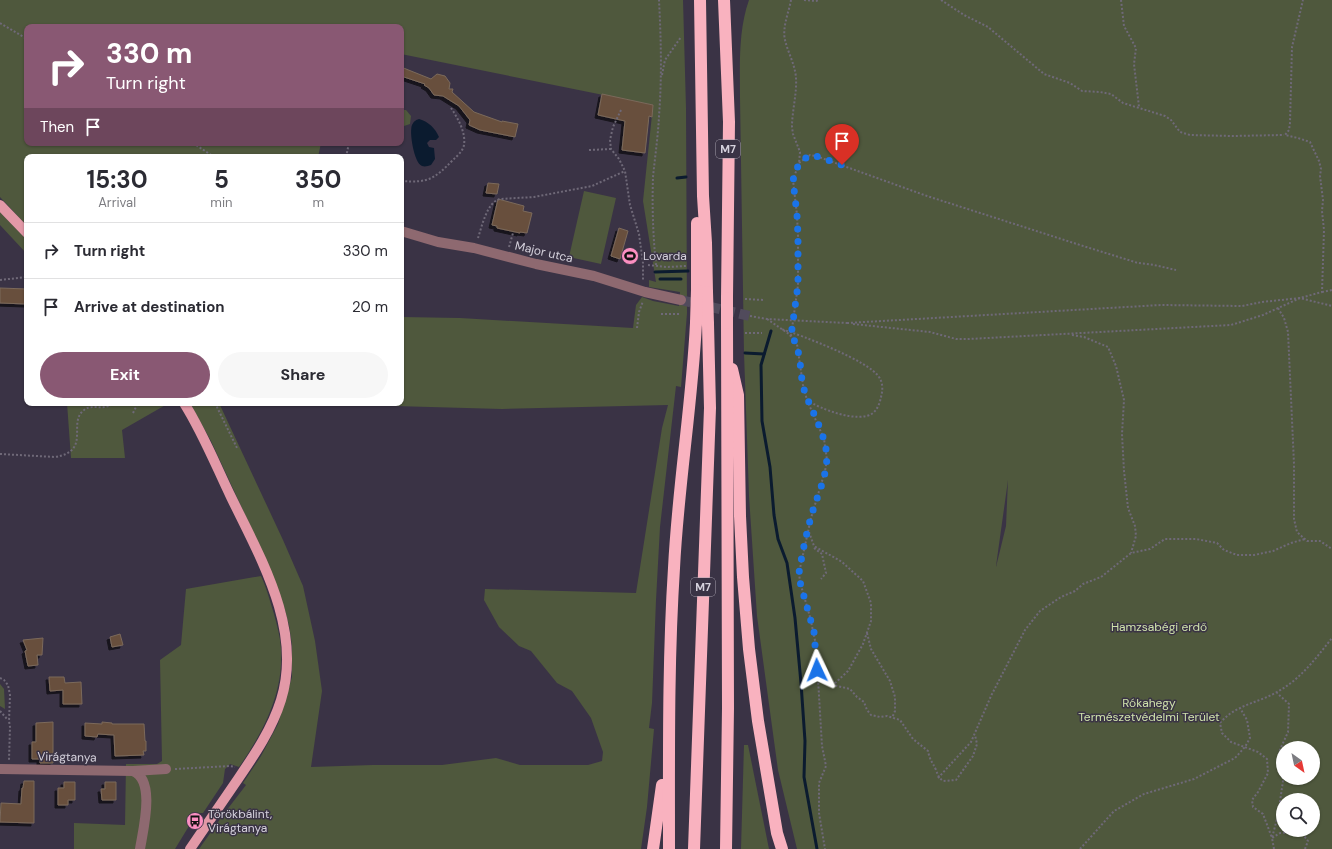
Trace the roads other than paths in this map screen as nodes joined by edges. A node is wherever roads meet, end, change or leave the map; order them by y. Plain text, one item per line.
1 (700, 0) edge
2 (724, 0) edge
3 (0, 205) edge
4 (24, 230) edge
5 (404, 232) edge
6 (681, 300) tunnel mouth
7 (702, 324) junction
8 (727, 344) junction
9 (186, 406) edge
10 (670, 670) junction
11 (0, 769) edge
12 (166, 769) road end
13 (133, 772) junction
14 (140, 849) edge
15 (190, 849) edge
16 (653, 849) edge
17 (669, 849) edge
18 (694, 849) edge
19 (726, 849) edge
20 (782, 849) edge

1 - 7 highway, M7, bridge
2 - 8 highway, M7, bridge
3 - 4 main road
5 - 6 street, Major utca
7 - 10 highway
7 - 18 highway, M7
8 - 19 highway, M7
8 - 20 highway
9 - 15 main road
10 - 16 highway
10 - 17 highway
11 - 13 street, Virágtanya
12 - 13 street, Virágtanya
13 - 14 street

